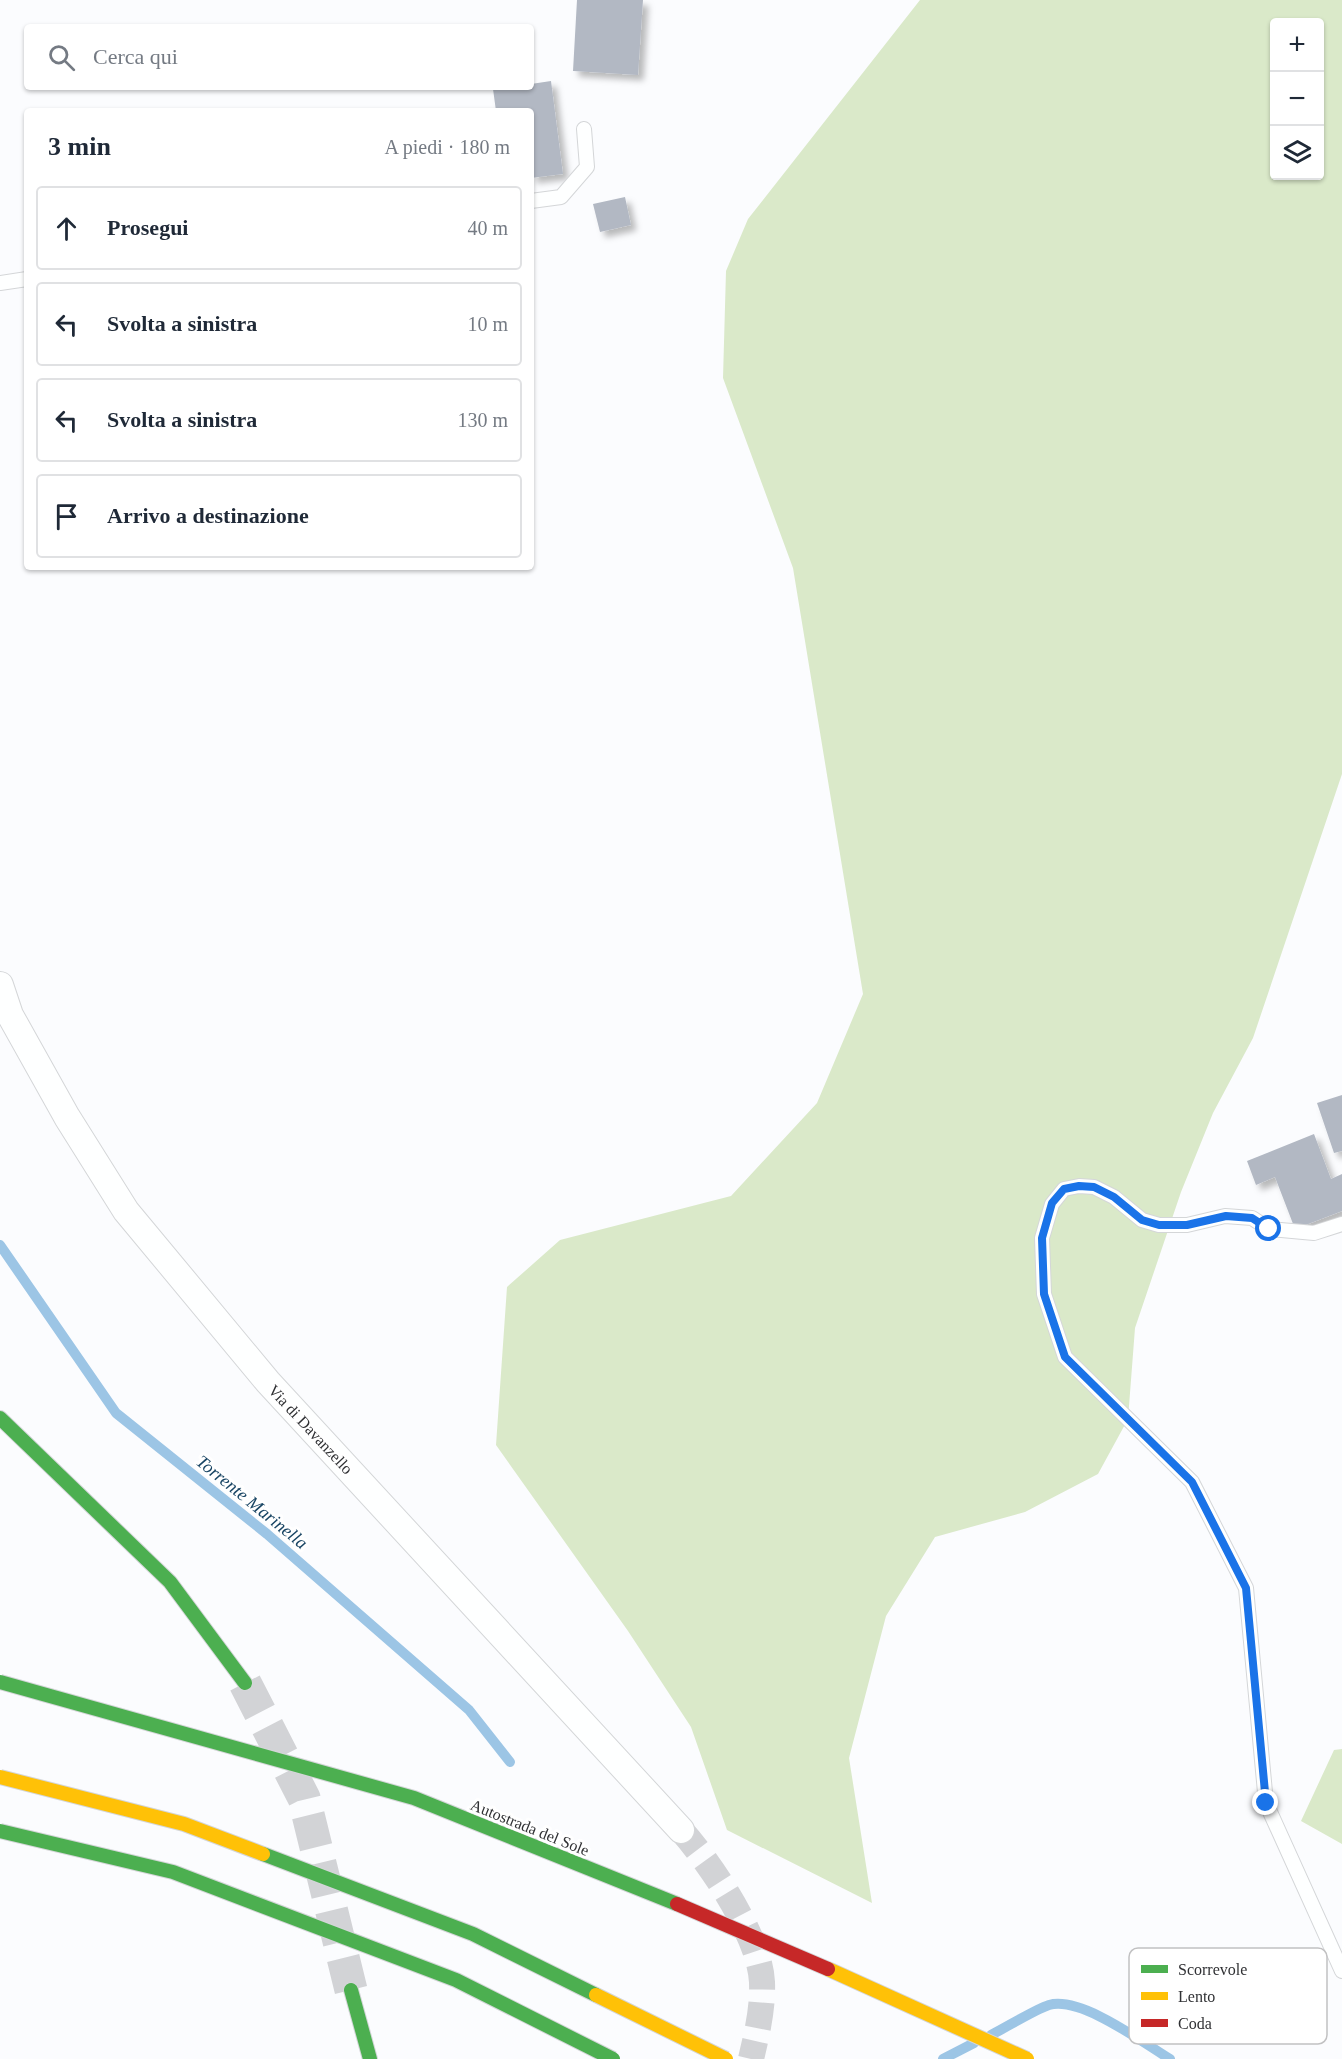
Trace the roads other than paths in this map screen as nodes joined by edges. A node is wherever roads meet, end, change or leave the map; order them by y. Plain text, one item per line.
1 (584, 129) dead end
2 (534, 201) edge
3 (24, 279) edge
4 (0, 283) edge
5 (0, 985) edge
6 (1342, 1224) edge
7 (0, 1419) edge
8 (0, 1682) edge
9 (245, 1683) tunnel mouth
10 (0, 1777) edge
11 (681, 1830) tunnel mouth
12 (0, 1831) edge
13 (1342, 1971) edge
14 (351, 1989) tunnel mouth
15 (370, 2059) edge
16 (613, 2059) edge
17 (726, 2059) edge
18 (1027, 2059) edge

1 - 2 lane
3 - 4 lane
5 - 11 street, Via di Davanzello
6 - 13 lane
7 - 9 main road
8 - 18 main road, Autostrada del Sole, bridge
10 - 17 main road, bridge
12 - 16 main road, bridge
14 - 15 main road

